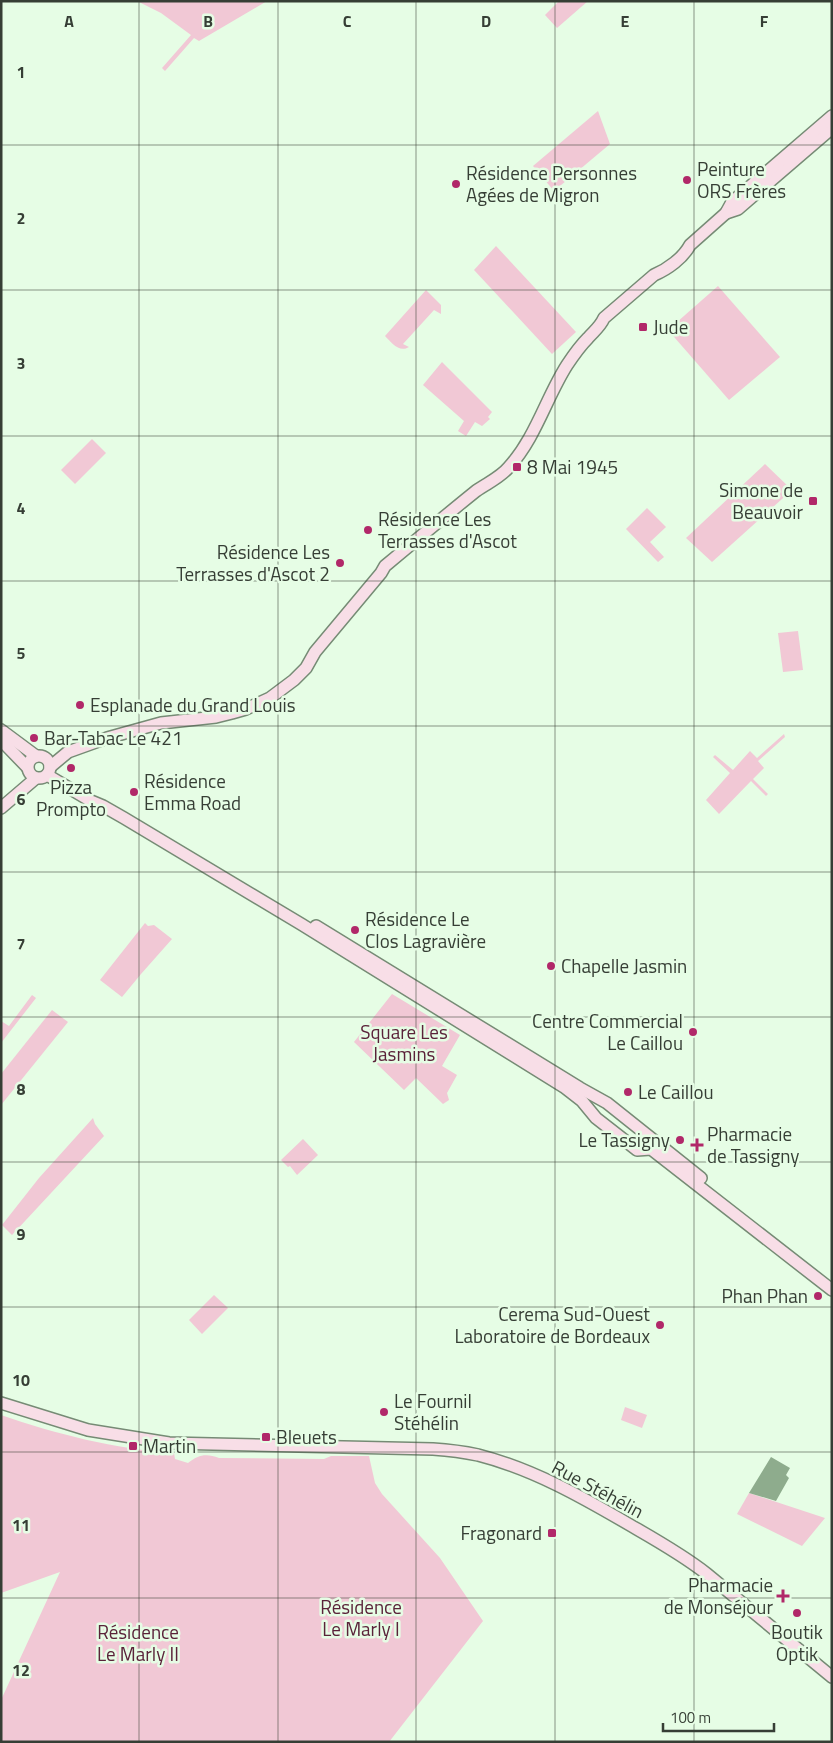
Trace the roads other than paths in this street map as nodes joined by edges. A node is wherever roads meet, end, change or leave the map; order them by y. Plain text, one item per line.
1 (832, 116) edge
2 (832, 128) edge
3 (726, 213) junction
4 (1, 730) edge
5 (1, 740) edge
6 (40, 767) junction
7 (4, 805) edge
8 (400, 982) junction
9 (655, 1146) junction
10 (832, 1281) edge
11 (832, 1290) edge
12 (1, 1403) edge
13 (832, 1677) edge

1 - 3 street
2 - 3 street
3 - 6 street
4 - 6 street
5 - 6 street
6 - 7 street
6 - 8 street
8 - 9 street
8 - 9 street
9 - 10 street
9 - 11 street
12 - 13 street, Rue Stéhélin

